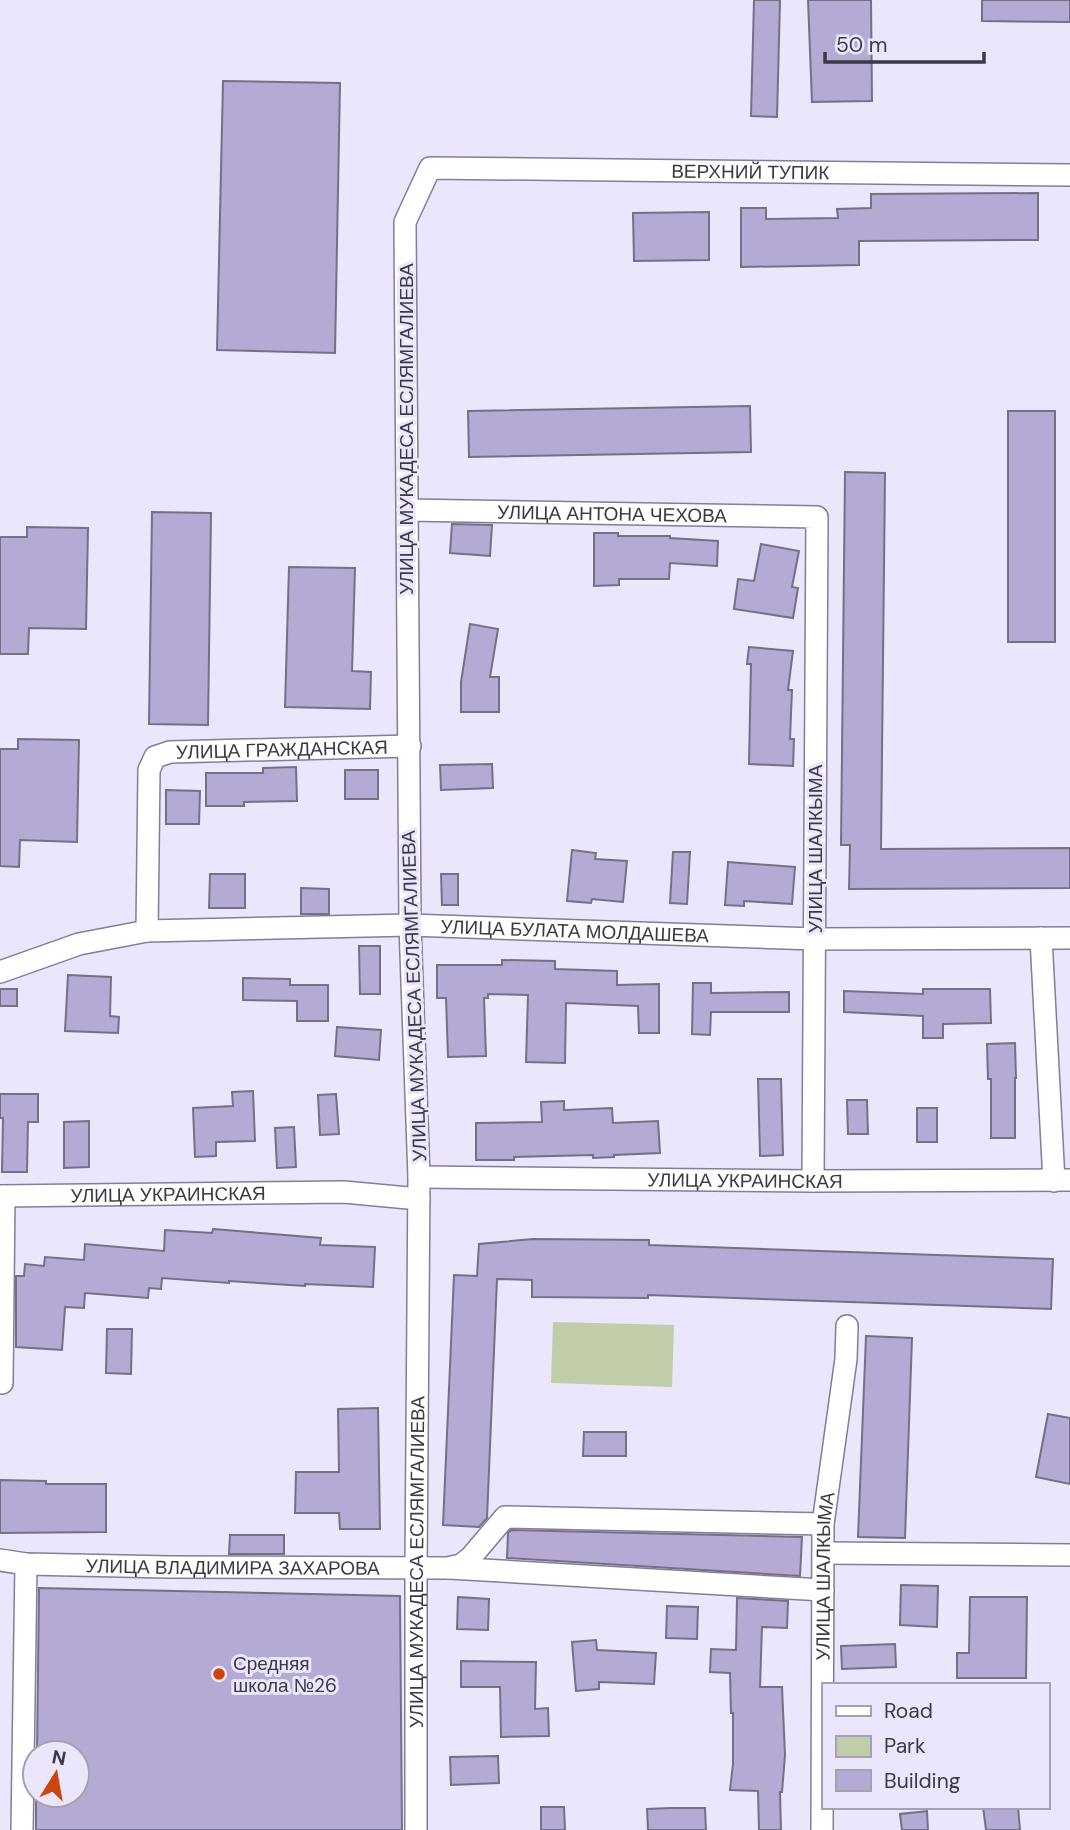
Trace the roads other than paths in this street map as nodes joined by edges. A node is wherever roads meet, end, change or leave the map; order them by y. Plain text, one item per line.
1 (430, 168) joint
2 (1070, 175) edge
3 (407, 510) junction
4 (817, 517) joint
5 (410, 746) junction
6 (410, 925) junction
7 (147, 931) junction
8 (1041, 938) junction
9 (1070, 938) edge
10 (815, 939) junction
11 (0, 972) edge
12 (419, 1177) junction
13 (813, 1181) junction
14 (1062, 1181) edge
15 (2, 1196) edge
16 (419, 1199) junction
17 (847, 1326) dead end
18 (2, 1383) dead end
19 (823, 1524) junction
20 (823, 1553) junction
21 (1070, 1555) edge
22 (0, 1560) edge
23 (26, 1564) junction
24 (447, 1568) junction
25 (416, 1569) junction
26 (822, 1590) junction
27 (22, 1830) edge
28 (416, 1830) edge
29 (822, 1830) edge

1 - 2 street, ВЕРХНИЙ ТУПИК
1 - 3 street, УЛИЦА МУКАДЕСА ЕСЛЯМГАЛИЕВА
3 - 4 street, УЛИЦА АНТОНА ЧЕХОВА
3 - 5 street, УЛИЦА МУКАДЕСА ЕСЛЯМГАЛИЕВА
4 - 10 street, УЛИЦА ШАЛКЫМА
5 - 6 street, УЛИЦА МУКАДЕСА ЕСЛЯМГАЛИЕВА
5 - 7 street, УЛИЦА ГРАЖДАНСКАЯ
6 - 7 street, УЛИЦА БУЛАТА МОЛДАШЕВА
6 - 10 street, УЛИЦА БУЛАТА МОЛДАШЕВА
6 - 12 street, УЛИЦА МУКАДЕСА ЕСЛЯМГАЛИЕВА
7 - 11 street, УЛИЦА БУЛАТА МОЛДАШЕВА
8 - 9 street, УЛИЦА БУЛАТА МОЛДАШЕВА
8 - 10 street, УЛИЦА БУЛАТА МОЛДАШЕВА
8 - 14 street
10 - 13 street, УЛИЦА ШАЛКЫМА
12 - 13 street, УЛИЦА УКРАИНСКАЯ
12 - 16 street, УЛИЦА МУКАДЕСА ЕСЛЯМГАЛИЕВА
13 - 14 street, УЛИЦА УКРАИНСКАЯ
15 - 16 street, УЛИЦА УКРАИНСКАЯ
15 - 18 street
16 - 25 street, УЛИЦА МУКАДЕСА ЕСЛЯМГАЛИЕВА
17 - 19 street, УЛИЦА ШАЛКЫМА
19 - 20 street, УЛИЦА ШАЛКЫМА
19 - 24 street, УЛИЦА ВЛАДИМИРА ЗАХАРОВА
20 - 21 street
20 - 26 street, УЛИЦА ШАЛКЫМА
22 - 23 street, УЛИЦА ВЛАДИМИРА ЗАХАРОВА
23 - 25 street, УЛИЦА ВЛАДИМИРА ЗАХАРОВА
23 - 27 street
24 - 25 street, УЛИЦА ВЛАДИМИРА ЗАХАРОВА
24 - 26 street
25 - 28 street, УЛИЦА МУКАДЕСА ЕСЛЯМГАЛИЕВА
26 - 29 street, УЛИЦА ШАЛКЫМА

